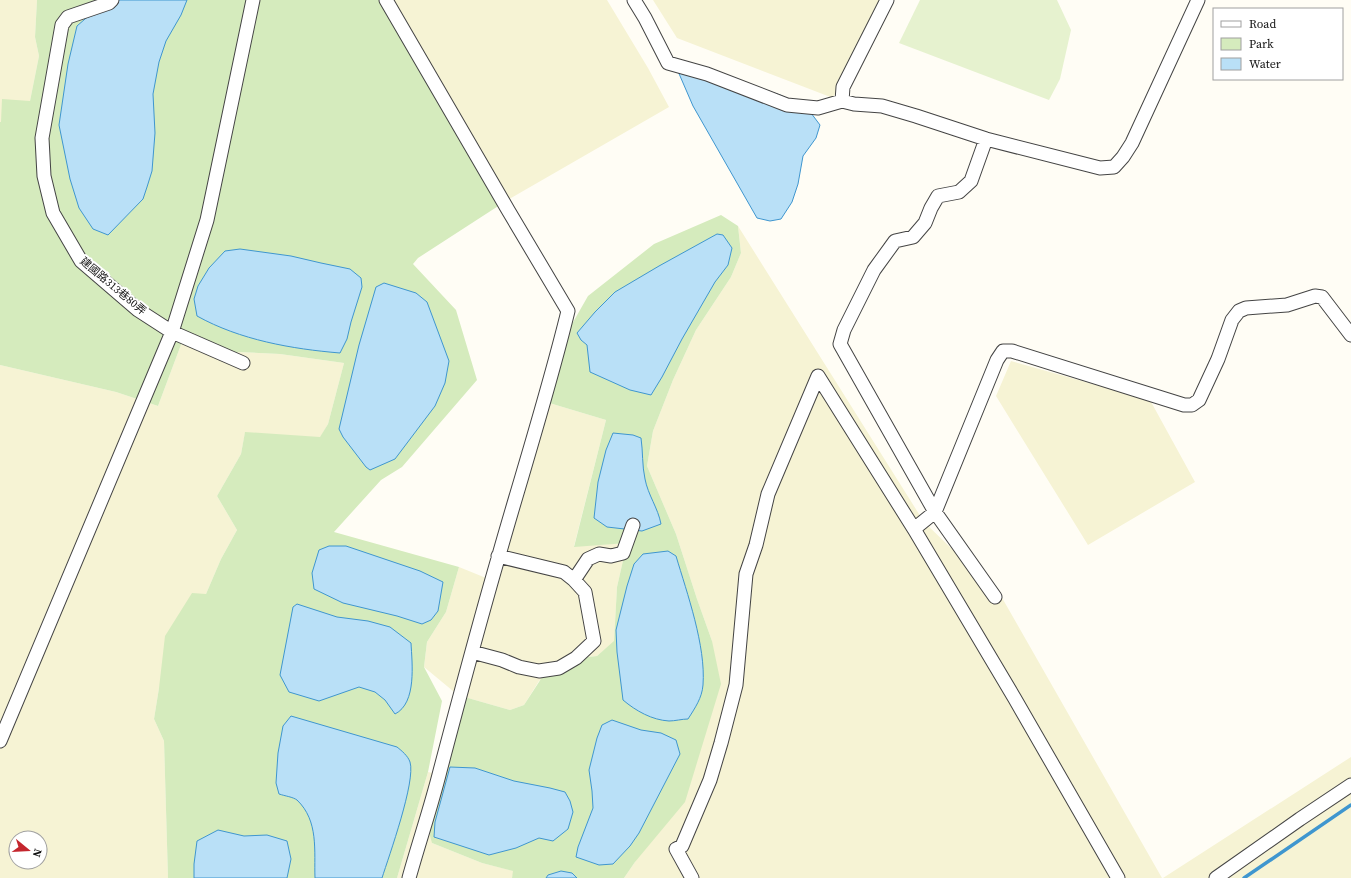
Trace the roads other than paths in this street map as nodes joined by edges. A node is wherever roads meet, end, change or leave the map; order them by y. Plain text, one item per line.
1 (112, 0) edge
2 (254, 0) edge
3 (386, 0) edge
4 (634, 0) edge
5 (887, 0) edge
6 (1198, 0) edge
7 (842, 101) junction
8 (986, 139) junction
9 (172, 332) junction
10 (1351, 335) edge
11 (243, 363) dead end
12 (935, 512) junction
13 (633, 525) dead end
14 (914, 529) junction
15 (498, 556) junction
16 (574, 580) junction
17 (995, 598) dead end
18 (472, 652) junction
19 (0, 742) edge
20 (1351, 786) edge
21 (409, 878) edge
22 (692, 878) edge
23 (1118, 878) edge
24 (1216, 878) edge

1 - 9 street, 建國路313巷80弄
2 - 9 street
3 - 15 street
4 - 7 street
5 - 7 street
6 - 8 street
7 - 8 street
8 - 12 street
9 - 11 street, 建國路313巷80弄
9 - 19 street
10 - 12 street
12 - 14 street
12 - 17 street
13 - 16 street
14 - 22 street
14 - 23 street
15 - 16 street
15 - 18 street
16 - 18 street
18 - 21 street
20 - 24 street

